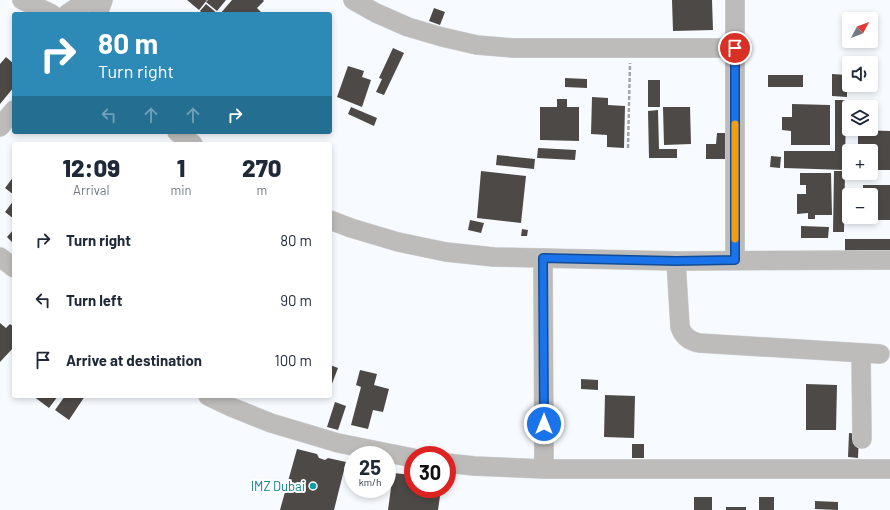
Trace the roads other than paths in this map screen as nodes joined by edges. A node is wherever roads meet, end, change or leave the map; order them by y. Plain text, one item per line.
1 (14, 0) edge
2 (22, 0) edge
3 (88, 0) edge
4 (103, 0) edge
5 (352, 0) edge
6 (735, 0) edge
7 (23, 12) edge
8 (48, 12) edge
9 (69, 12) edge
10 (99, 12) edge
11 (735, 48) junction
12 (12, 112) edge
13 (0, 127) edge
14 (180, 134) edge
15 (190, 142) edge
16 (332, 221) edge
17 (0, 257) edge
18 (543, 258) junction
19 (735, 260) junction
20 (890, 260) edge
21 (676, 261) junction
22 (12, 266) edge
23 (861, 353) junction
24 (880, 354) dead end
25 (212, 398) edge
26 (862, 439) dead end
27 (404, 456) edge
28 (456, 464) edge
29 (890, 469) edge
30 (544, 470) junction

1 - 7 street
2 - 8 street
3 - 9 street
4 - 10 street
5 - 11 street
6 - 11 street
11 - 19 street
12 - 13 street
14 - 15 street
16 - 18 street
17 - 22 street
18 - 21 street
18 - 30 street
19 - 20 street
19 - 21 street
21 - 23 street
23 - 24 street
23 - 26 street
25 - 27 street
28 - 30 street
29 - 30 street

